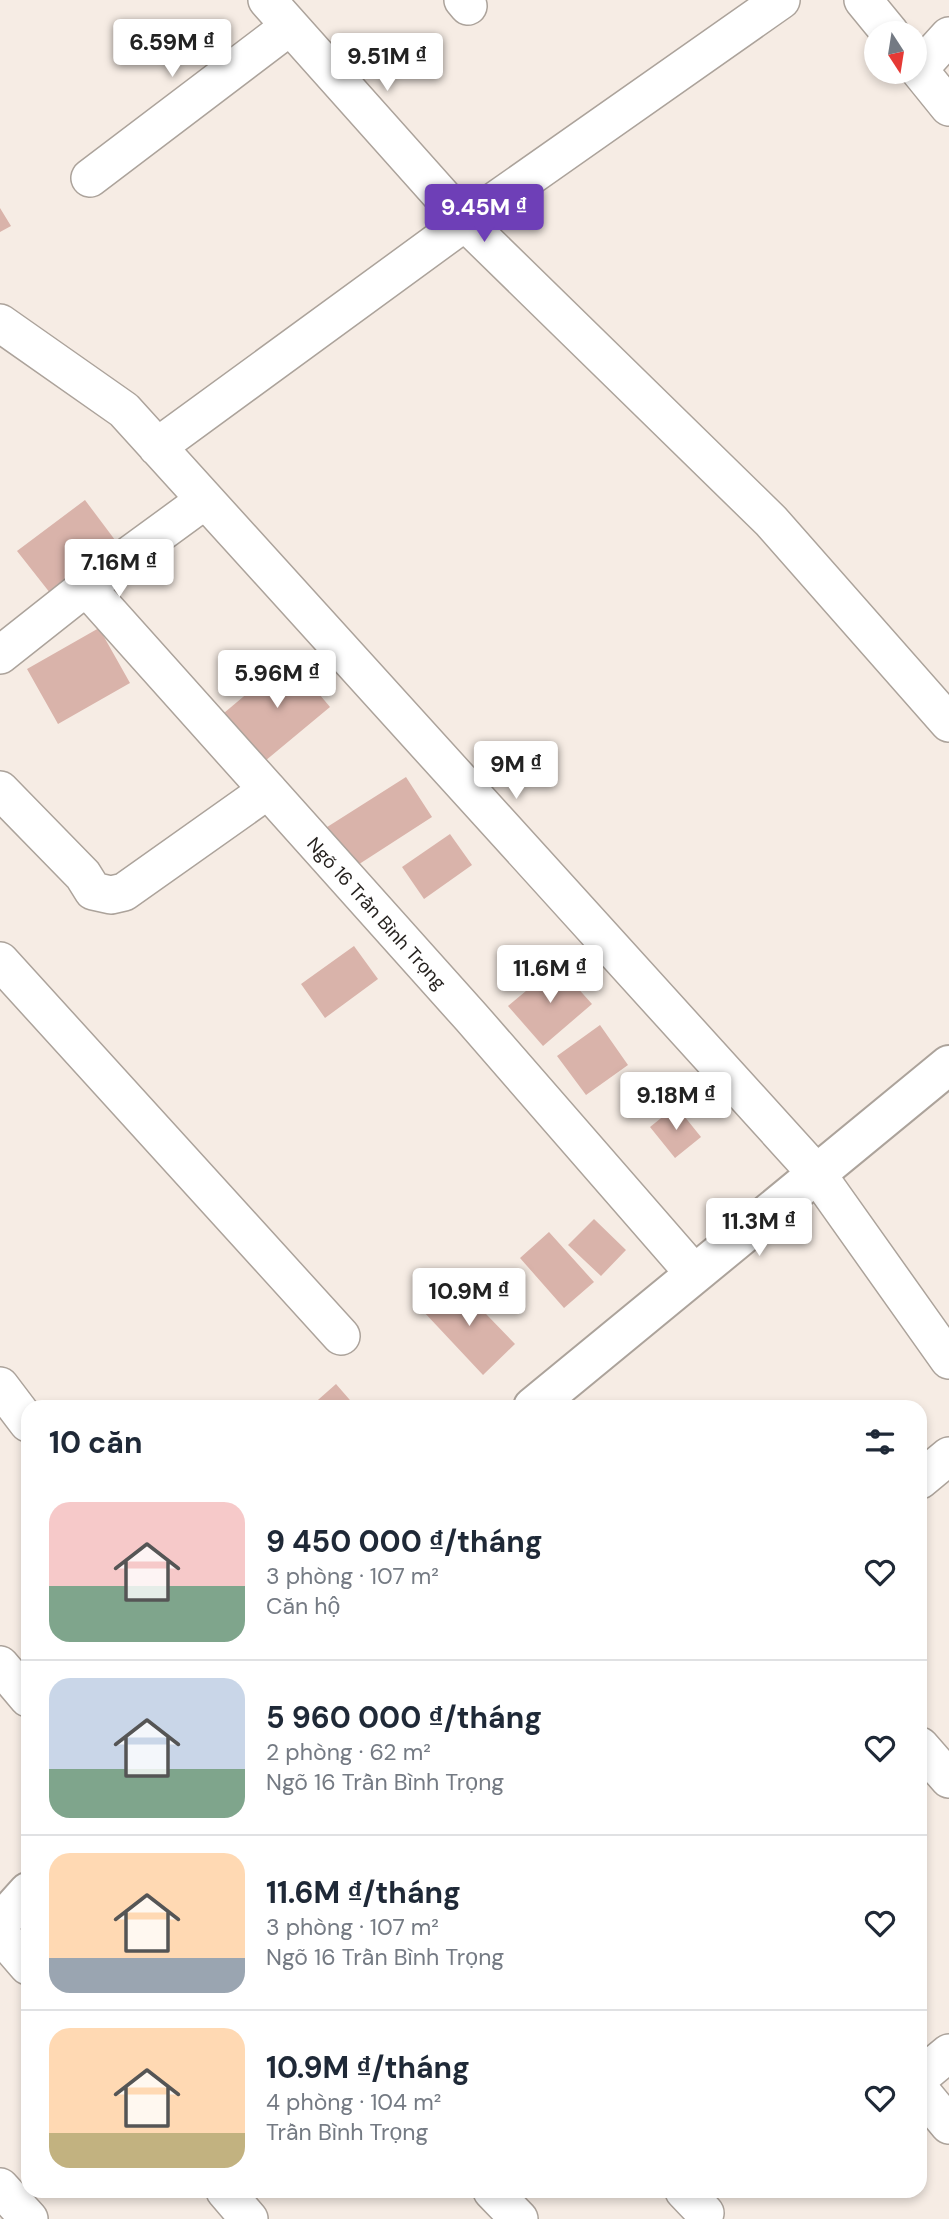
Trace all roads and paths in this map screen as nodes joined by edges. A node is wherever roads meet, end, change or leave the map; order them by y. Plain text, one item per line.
1 (781, 0) edge
2 (863, 0) edge
3 (278, 13) edge
4 (880, 21) edge
5 (949, 36) edge
6 (928, 56) edge
7 (928, 81) edge
8 (949, 107) edge
9 (90, 178) dead end
10 (465, 222) junction
11 (0, 323) edge
12 (157, 447) junction
13 (205, 500) junction
14 (86, 587) junction
15 (0, 656) edge
16 (949, 723) edge
17 (0, 790) edge
18 (268, 790) junction
19 (0, 961) edge
20 (949, 1065) edge
21 (817, 1174) junction
22 (693, 1272) junction
23 (341, 1336) dead end
24 (949, 1360) edge
25 (0, 1386) edge
26 (541, 1400) edge
27 (21, 1414) edge
28 (949, 1456) edge
29 (927, 1474) edge
30 (0, 1665) edge
31 (21, 1690) edge
32 (927, 1754) edge
33 (949, 1779) edge
34 (21, 1900) edge
35 (0, 1923) edge
36 (0, 1934) edge
37 (21, 1958) edge
38 (949, 2053) edge
39 (927, 2071) edge
40 (927, 2098) edge
41 (949, 2125) edge
42 (0, 2187) edge
43 (499, 2198) edge
44 (29, 2219) edge
45 (519, 2219) edge

1 - 10 street
2 - 4 street
3 - 9 street
3 - 10 street
5 - 6 street
7 - 8 street
10 - 12 street
10 - 16 street
11 - 12 street
12 - 13 street
13 - 14 street
13 - 21 street
14 - 15 street
14 - 18 street, Ngõ 16 Trần Bình Trọng
17 - 18 street
18 - 22 street, Ngõ 16 Trần Bình Trọng
19 - 23 street
20 - 21 street
21 - 22 street
21 - 24 street
22 - 26 street
25 - 27 street
28 - 29 street
30 - 31 street
32 - 33 street
34 - 35 street
36 - 37 street
38 - 39 street
40 - 41 street
42 - 44 street
43 - 45 street

